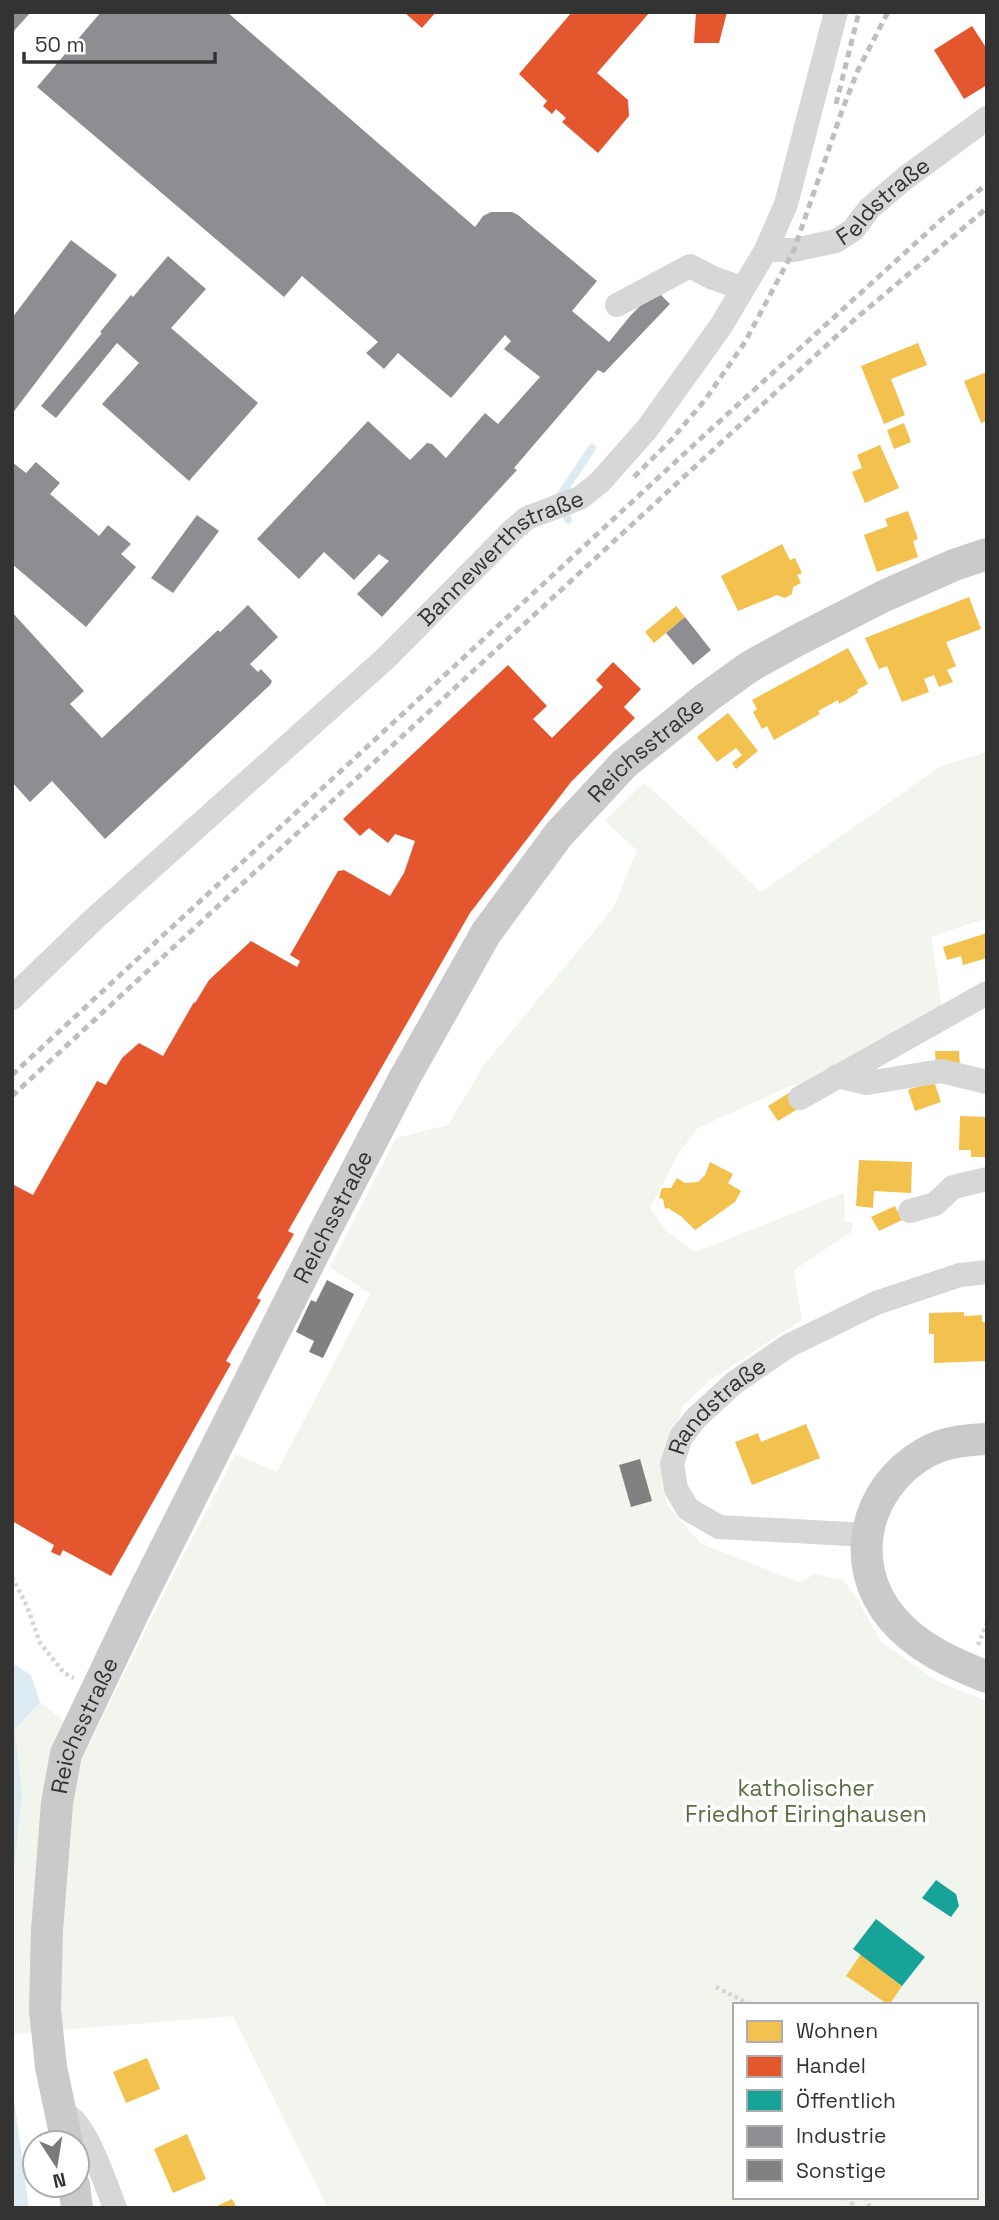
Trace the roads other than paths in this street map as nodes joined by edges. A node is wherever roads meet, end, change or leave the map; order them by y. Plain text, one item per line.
1 (836, 12) edge
2 (987, 118) edge
3 (766, 250) junction
4 (742, 288) junction
5 (617, 305) dead end
6 (987, 554) edge
7 (987, 993) edge
8 (12, 998) edge
9 (837, 1076) junction
10 (987, 1082) edge
11 (800, 1098) dead end
12 (987, 1179) edge
13 (910, 1211) dead end
14 (987, 1272) edge
15 (987, 1439) edge
16 (867, 1535) junction
17 (987, 1677) edge
18 (64, 2128) edge
19 (115, 2208) edge

1 - 3 street, Bannewerthstraße
2 - 3 street, Feldstraße
3 - 4 street, Bannewerthstraße
4 - 5 street
4 - 8 street, Bannewerthstraße
6 - 18 main road, Reichsstraße
7 - 9 street
9 - 10 street
9 - 11 street
12 - 13 street
14 - 16 street, Randstraße
15 - 16 main road
16 - 17 main road
18 - 19 street

